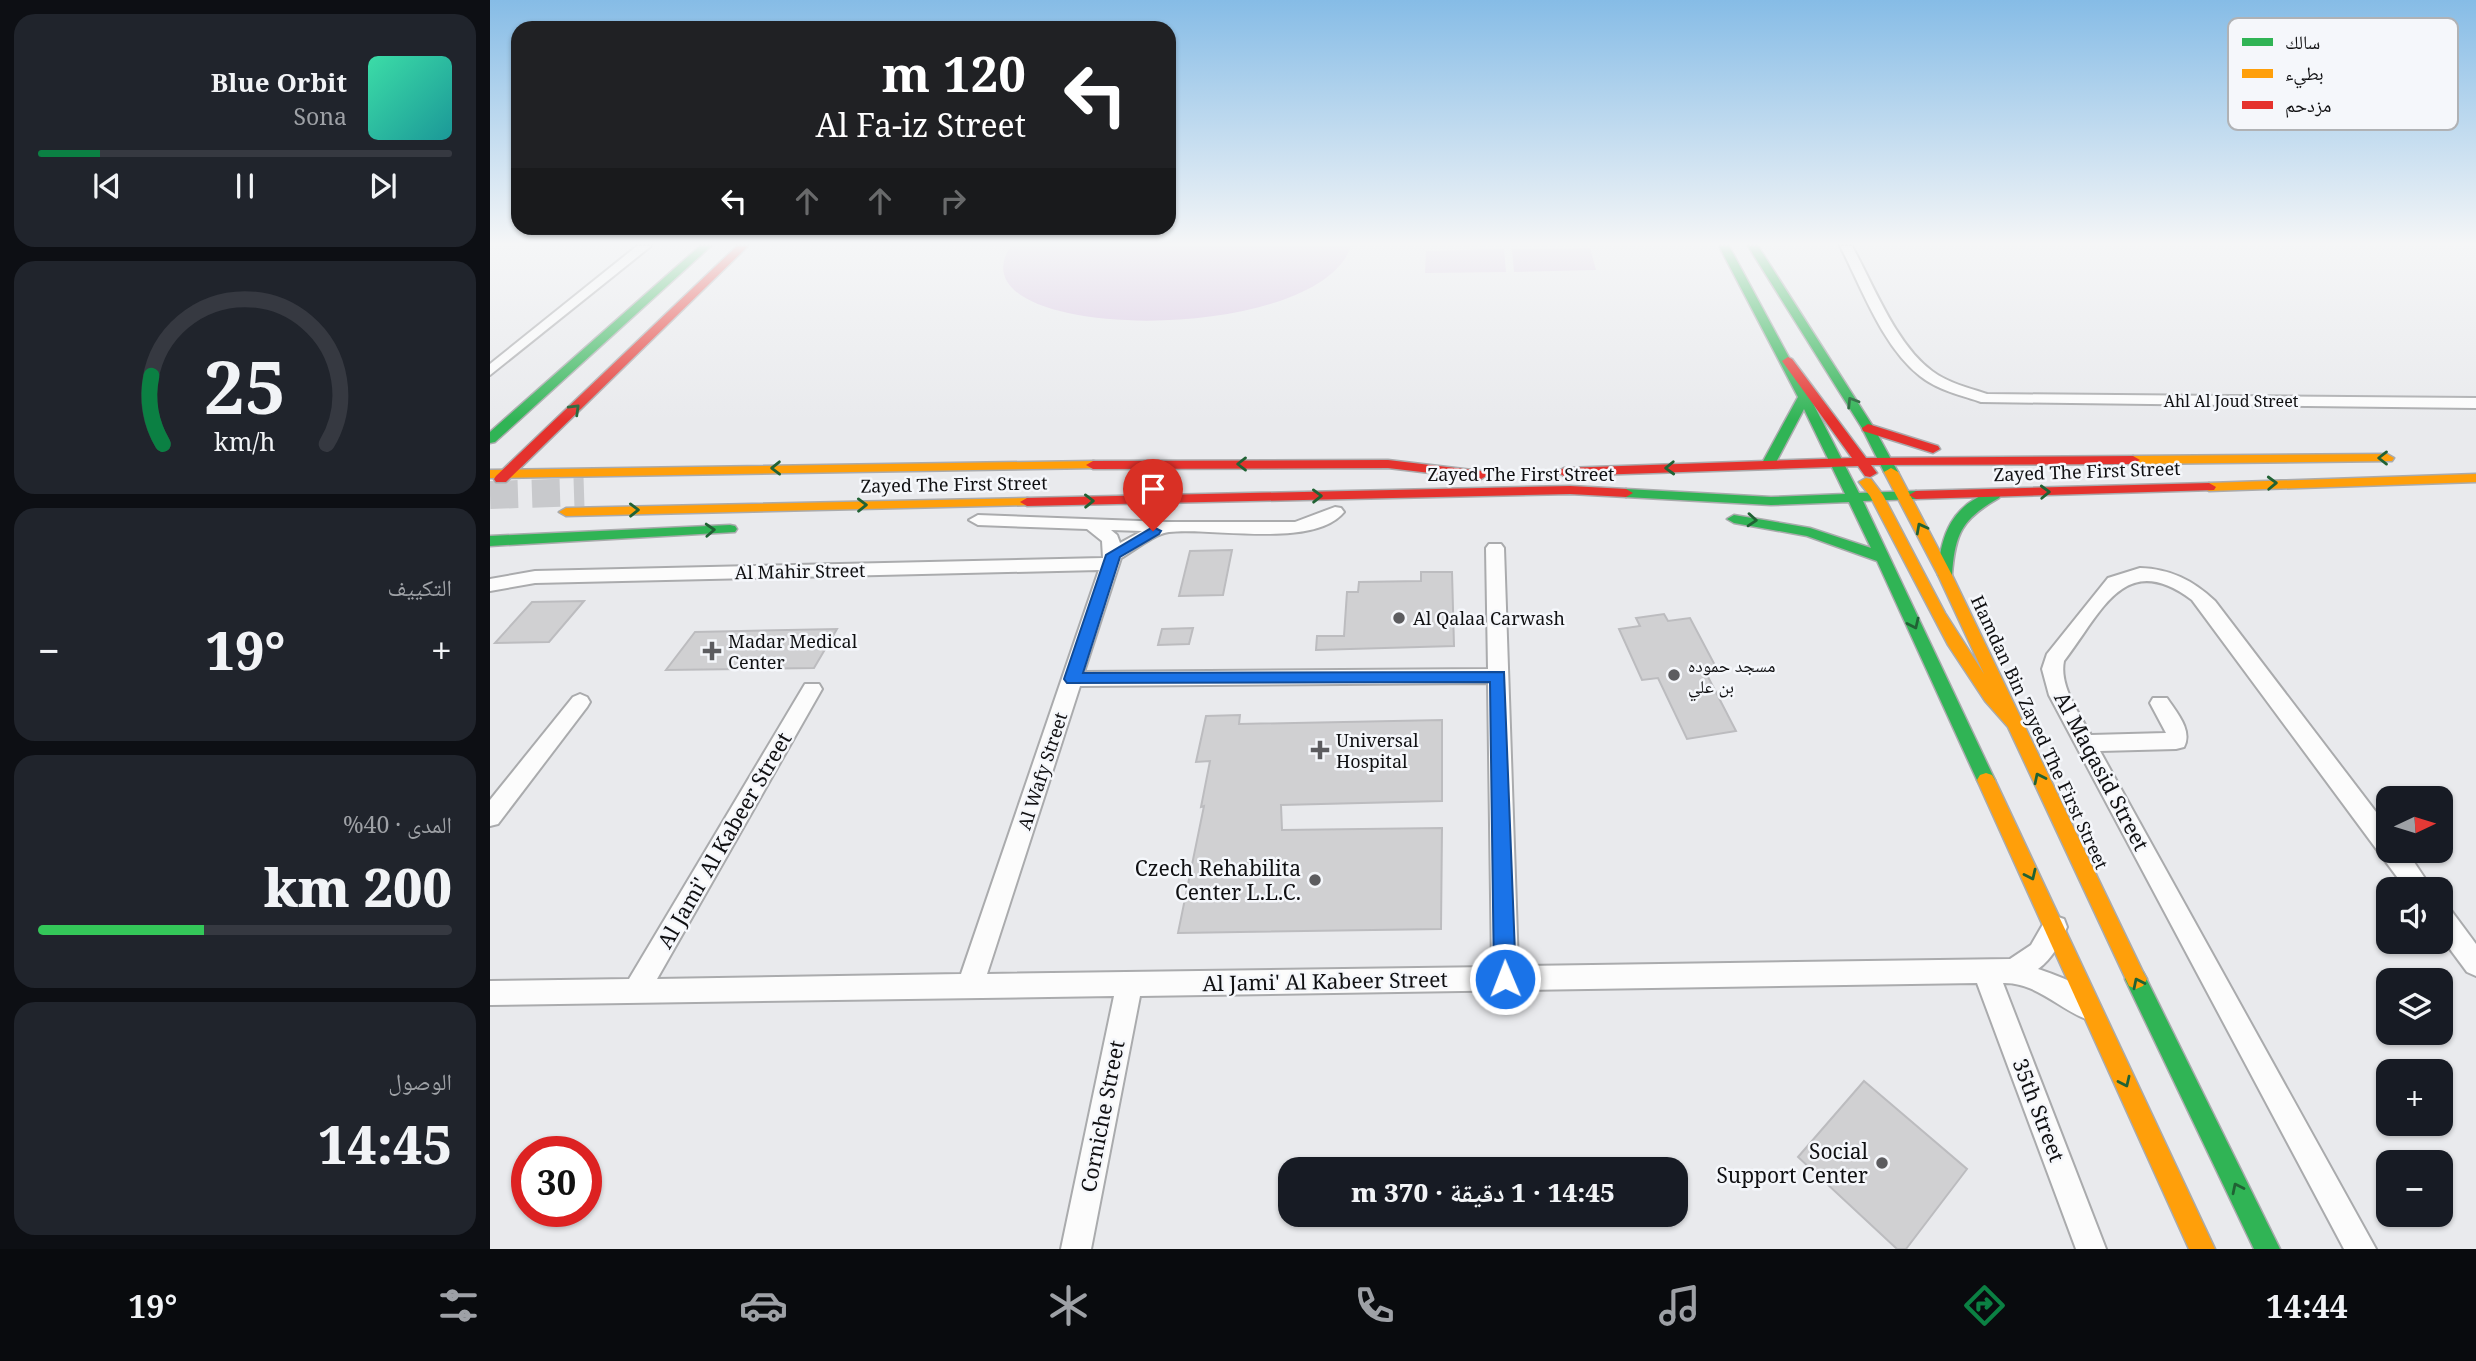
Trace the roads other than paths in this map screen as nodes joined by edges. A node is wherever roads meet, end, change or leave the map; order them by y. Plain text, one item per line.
1 (573, 304) edge
2 (641, 304) edge
3 (683, 304) edge
4 (1756, 304) edge
5 (1790, 304) edge
6 (1881, 304) edge
7 (613, 330) junction
8 (1788, 361) junction
9 (490, 372) edge
10 (1804, 397) junction
11 (2476, 402) edge
12 (514, 418) junction
13 (1868, 428) junction
14 (490, 431) edge
15 (552, 432) junction
16 (493, 457) edge
17 (2406, 458) dead end
18 (1993, 459) junction
19 (2141, 459) junction
20 (1886, 461) junction
21 (1836, 463) junction
22 (1768, 465) junction
23 (632, 470) junction
24 (1550, 472) dead end
25 (507, 473) junction
26 (1894, 477) junction
27 (1860, 478) junction
28 (2476, 478) edge
29 (1109, 482) dead end
30 (1763, 484) dead end
31 (490, 487) edge
32 (1570, 490) junction
33 (1996, 494) junction
34 (1903, 495) junction
35 (1853, 496) junction
36 (1771, 501) junction
37 (1614, 509) dead end
38 (566, 512) dead end
39 (1335, 512) junction
40 (1362, 512) dead end
41 (1720, 518) dead end
42 (978, 520) junction
43 (901, 522) dead end
44 (1092, 525) junction
45 (1165, 527) junction
46 (752, 528) dead end
47 (520, 540) junction
48 (490, 541) edge
49 (490, 548) edge
50 (1495, 548) dead end
51 (1884, 558) junction
52 (1112, 559) junction
53 (1945, 575) junction
54 (490, 585) edge
55 (1498, 676) junction
56 (1073, 679) junction
57 (812, 689) dead end
58 (580, 702) dead end
59 (2160, 703) dead end
60 (2012, 722) junction
61 (2086, 743) junction
62 (490, 817) edge
63 (2376, 830) edge
64 (2054, 926) junction
65 (2453, 933) edge
66 (2476, 964) edge
67 (2000, 971) junction
68 (1505, 979) junction
69 (1129, 984) junction
70 (970, 986) junction
71 (636, 991) junction
72 (490, 993) edge
73 (2094, 1012) junction
74 (1076, 1249) edge
75 (2091, 1249) edge
76 (2202, 1249) edge
77 (2267, 1249) edge
78 (2361, 1249) edge

1 - 9 street
2 - 7 main road
15 -> 3 main road
4 - 8 main road
13 -> 5 main road, Hamdan Bin Zayed The First Street
6 - 11 street, Ahl Al Joud Street
7 - 12 main road
7 - 16 main road
8 - 10 main road
8 - 27 main road
10 - 21 main road
10 - 22 main road
12 - 14 main road
12 - 16 main road
13 - 18 main road
13 - 20 main road, Hamdan Bin Zayed The First Street
15 - 23 main road
15 - 25 main road
16 - 25 main road
17 -> 19 main road, Zayed The First Street
18 - 19 main road, Zayed The First Street
18 - 20 main road, Zayed The First Street
19 - 26 main road
20 - 26 main road, Hamdan Bin Zayed The First Street
20 - 27 main road, Zayed The First Street
21 - 22 main road, Zayed The First Street
21 - 27 main road, Zayed The First Street
22 -> 24 main road, Zayed The First Street
23 - 25 main road
29 -> 23 main road, Zayed The First Street
25 - 31 main road
26 - 27 main road
26 - 34 main road, Hamdan Bin Zayed The First Street
27 - 34 main road, Zayed The First Street
27 - 35 main road, Zayed The First Street
27 - 35 main road
27 - 60 main road
33 -> 28 main road, Zayed The First Street
30 - 32 main road
32 - 36 main road, Zayed The First Street
38 -> 32 main road, Zayed The First Street
33 - 34 main road, Zayed The First Street
33 - 53 main road
53 -> 34 main road, Hamdan Bin Zayed The First Street
35 - 36 main road, Zayed The First Street
35 - 51 main road
36 - 37 main road
39 - 40 main road
39 - 42 main road
39 - 45 street
41 -> 51 main road
42 - 43 main road
42 - 44 street
44 - 45 street
44 - 52 street
45 - 52 street
47 -> 46 main road
47 - 48 main road
47 - 49 main road
50 - 55 street
51 -> 64 main road
52 - 54 street, Al Mahir Street
52 - 56 street, Al Wafy Street
53 - 60 main road, Hamdan Bin Zayed The First Street
55 - 56 street
55 - 68 street
56 - 70 street, Al Wafy Street
57 - 71 street, Al Jami' Al Kabeer Street
58 - 62 street
59 - 61 street
77 -> 60 main road, Hamdan Bin Zayed The First Street
61 - 63 street, Al Maqasid Street
61 - 78 street, Al Maqasid Street
64 - 67 street
64 - 73 main road
65 - 66 street
67 - 68 street, Al Jami' Al Kabeer Street
67 - 73 street, Al Jami' Al Kabeer Street
67 - 75 street, 35th Street
68 - 69 street, Al Jami' Al Kabeer Street
69 - 70 street, Al Jami' Al Kabeer Street
69 - 74 street, Corniche Street
70 - 71 street, Al Jami' Al Kabeer Street
71 - 72 street, Al Jami' Al Kabeer Street
73 -> 76 main road

